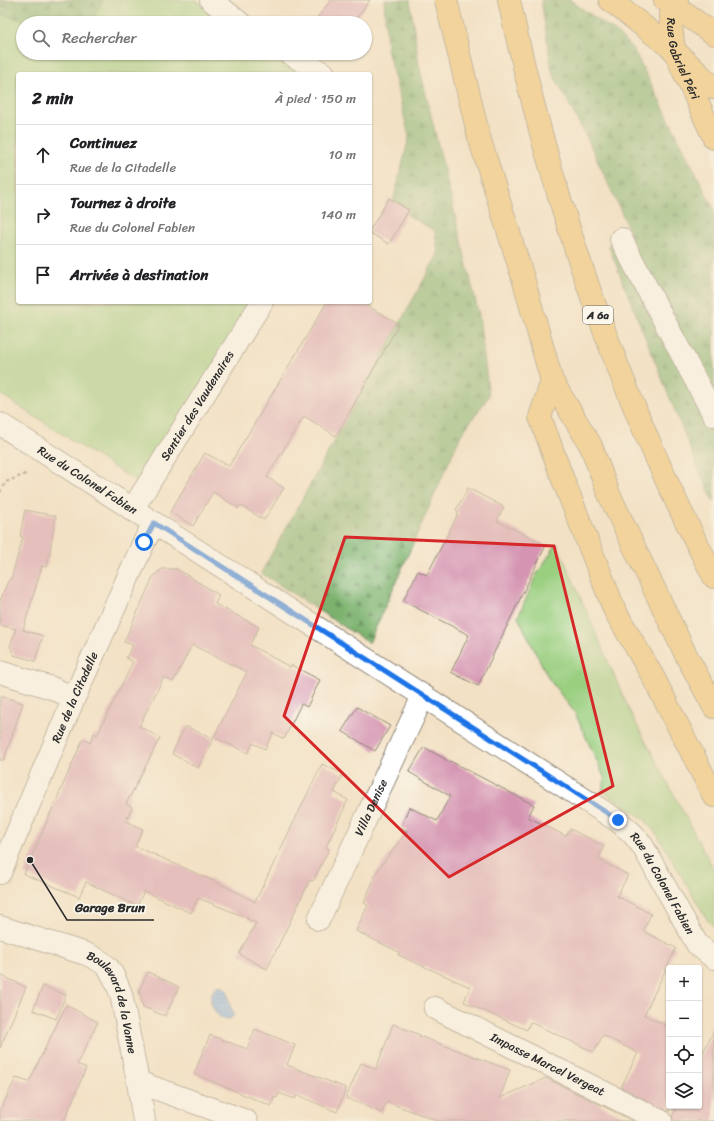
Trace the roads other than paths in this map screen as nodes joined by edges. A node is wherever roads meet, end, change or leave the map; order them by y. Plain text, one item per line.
1 (210, 0) edge
2 (446, 0) edge
3 (509, 0) edge
4 (610, 0) edge
5 (672, 2) edge
6 (231, 16) edge
7 (714, 34) edge
8 (674, 50) junction
9 (301, 60) edge
10 (321, 72) edge
11 (714, 88) edge
12 (714, 138) edge
13 (621, 239) dead end
14 (261, 304) edge
15 (552, 381) junction
16 (714, 415) edge
17 (0, 424) edge
18 (132, 510) junction
19 (154, 523) junction
20 (714, 577) edge
21 (0, 672) edge
22 (422, 696) junction
23 (74, 698) junction
24 (714, 707) edge
25 (714, 796) edge
26 (0, 873) edge
27 (319, 919) dead end
28 (0, 927) edge
29 (714, 958) edge
30 (435, 1008) dead end
31 (138, 1082) junction
32 (144, 1121) edge
33 (246, 1121) edge
34 (661, 1121) edge

1 - 6 street
2 - 15 main road
3 - 20 main road, A 6a
4 - 8 main road
5 - 7 main road
5 - 8 main road, Rue Gabriel Péri
8 - 11 main road
8 - 12 main road, Rue Gabriel Péri
9 - 10 street
13 - 16 street
14 - 18 street, Sentier des Vaudenaires
15 - 24 main road
15 - 25 main road
17 - 18 street, Rue du Colonel Fabien
18 - 19 street, Rue du Colonel Fabien
19 - 22 street, Rue du Colonel Fabien
19 - 23 street, Rue de la Citadelle
21 - 23 street
22 - 27 street, Villa Denise
22 - 29 street, Rue du Colonel Fabien
23 - 26 street, Rue de la Citadelle
28 - 31 street, Boulevard de la Vanne
30 - 34 street, Impasse Marcel Vergeat
31 - 32 street, Boulevard de la Vanne
31 - 33 street

